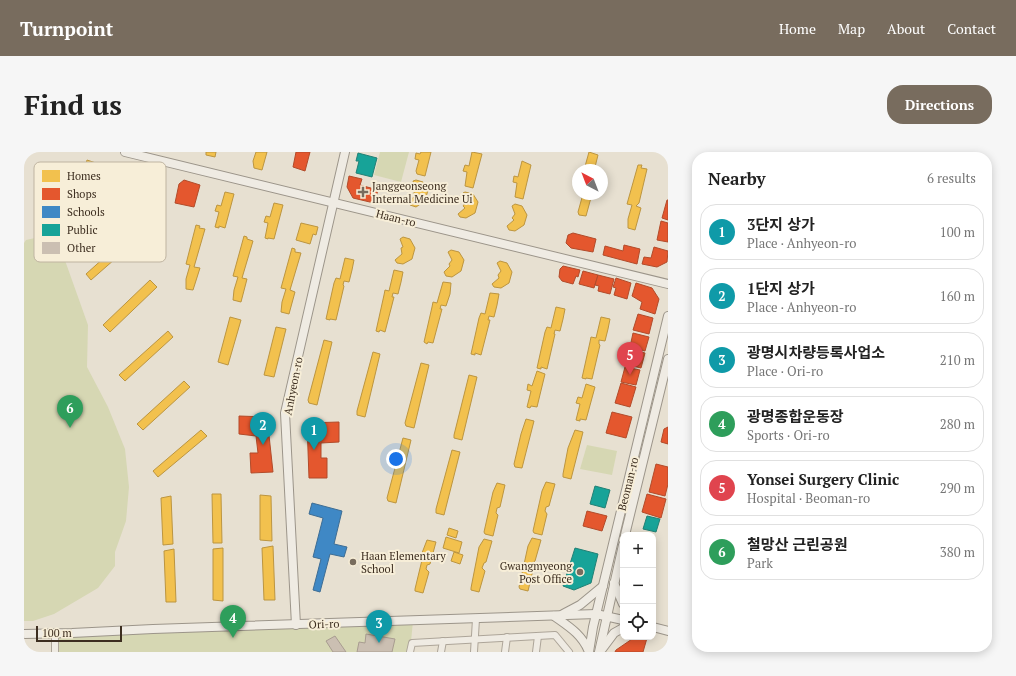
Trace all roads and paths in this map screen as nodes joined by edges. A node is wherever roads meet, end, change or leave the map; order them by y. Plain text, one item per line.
1 (125, 152) edge
2 (345, 152) edge
3 (166, 162) edge
4 (166, 162) edge
5 (333, 203) junction
6 (668, 284) edge
7 (668, 316) edge
8 (668, 358) edge
9 (626, 532) edge
10 (620, 558) edge
11 (614, 583) junction
12 (603, 586) junction
13 (620, 597) edge
14 (596, 614) junction
15 (554, 616) junction
16 (606, 616) junction
17 (476, 619) junction
18 (620, 619) edge
19 (296, 625) junction
20 (656, 628) edge
21 (620, 630) edge
22 (668, 631) edge
23 (24, 634) edge
24 (55, 634) junction
25 (538, 636) junction
26 (507, 637) junction
27 (477, 639) junction
28 (443, 641) junction
29 (55, 652) edge
30 (410, 652) edge
31 (441, 652) edge
32 (474, 652) edge
33 (505, 652) edge
34 (536, 652) edge
35 (569, 652) edge
36 (589, 652) edge
37 (600, 652) edge

1 - 4 main road, Haan-ro
2 - 5 main road, Anhyeon-ro
3 - 5 main road, Haan-ro
5 - 6 main road, Haan-ro
5 - 19 main road, Anhyeon-ro
7 - 12 main road, Beoman-ro
8 - 9 main road, Beoman-ro
10 - 11 main road
11 - 13 main road
11 - 16 main road
12 - 14 main road, Beoman-ro
12 - 15 main road
14 - 15 main road, Ori-ro
14 - 16 main road, Ori-ro
14 - 36 main road, Beoman-ro
15 - 17 main road, Ori-ro
15 - 36 main road
16 - 18 main road, Ori-ro
16 - 37 main road
17 - 19 main road, Ori-ro
17 - 27 street
19 - 24 main road, Ori-ro
20 - 22 main road
21 - 37 main road
23 - 24 main road, Ori-ro
24 - 29 street
25 - 26 street
25 - 34 street
25 - 35 street
26 - 27 street
26 - 33 street
27 - 28 street
27 - 32 street
28 - 30 street
28 - 31 street

